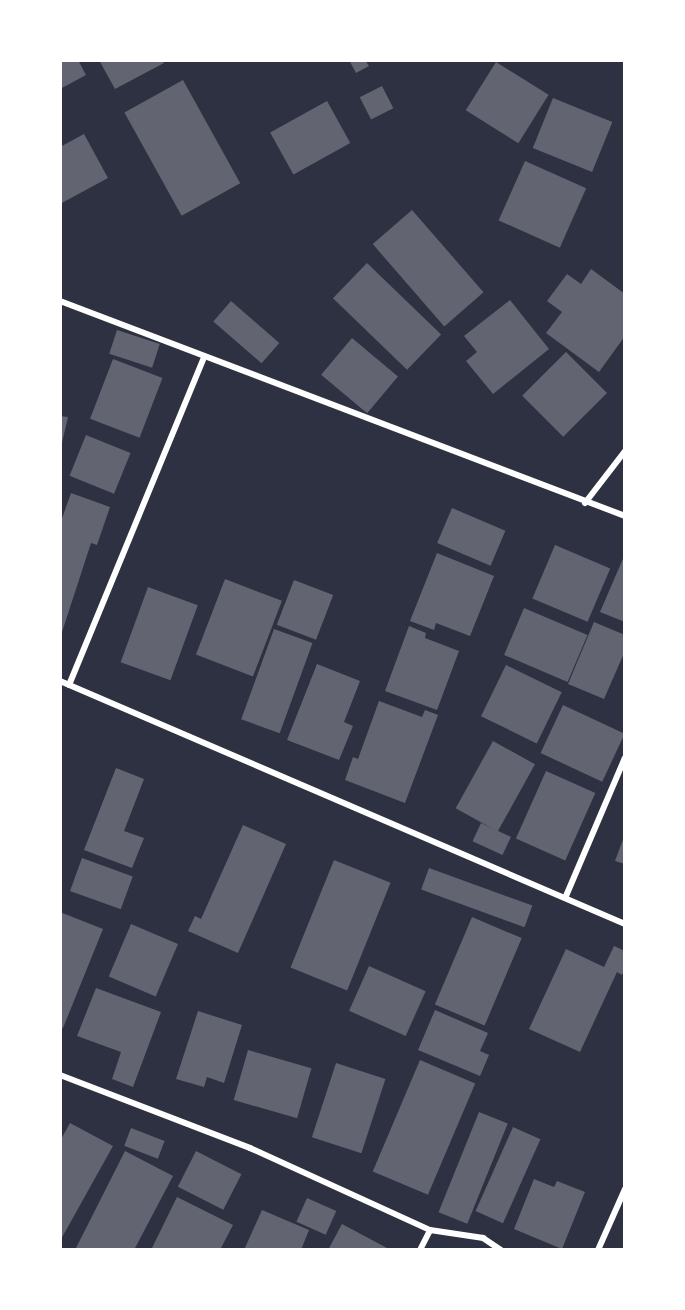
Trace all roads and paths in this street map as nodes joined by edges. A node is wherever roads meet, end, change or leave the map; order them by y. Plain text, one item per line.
1 (60, 301) edge
2 (204, 358) junction
3 (625, 451) edge
4 (585, 503) junction
5 (625, 516) edge
6 (60, 681) edge
7 (69, 685) junction
8 (625, 758) edge
9 (566, 896) junction
10 (625, 924) edge
11 (60, 1075) edge
12 (625, 1189) edge
13 (430, 1230) junction
14 (420, 1250) edge
15 (501, 1250) edge
16 (598, 1250) edge

1 - 2 street
2 - 4 street
2 - 7 street
3 - 4 street
4 - 5 street
6 - 7 street
7 - 9 street
8 - 9 street
9 - 10 street
11 - 13 street
12 - 16 street
13 - 14 street
13 - 15 street

